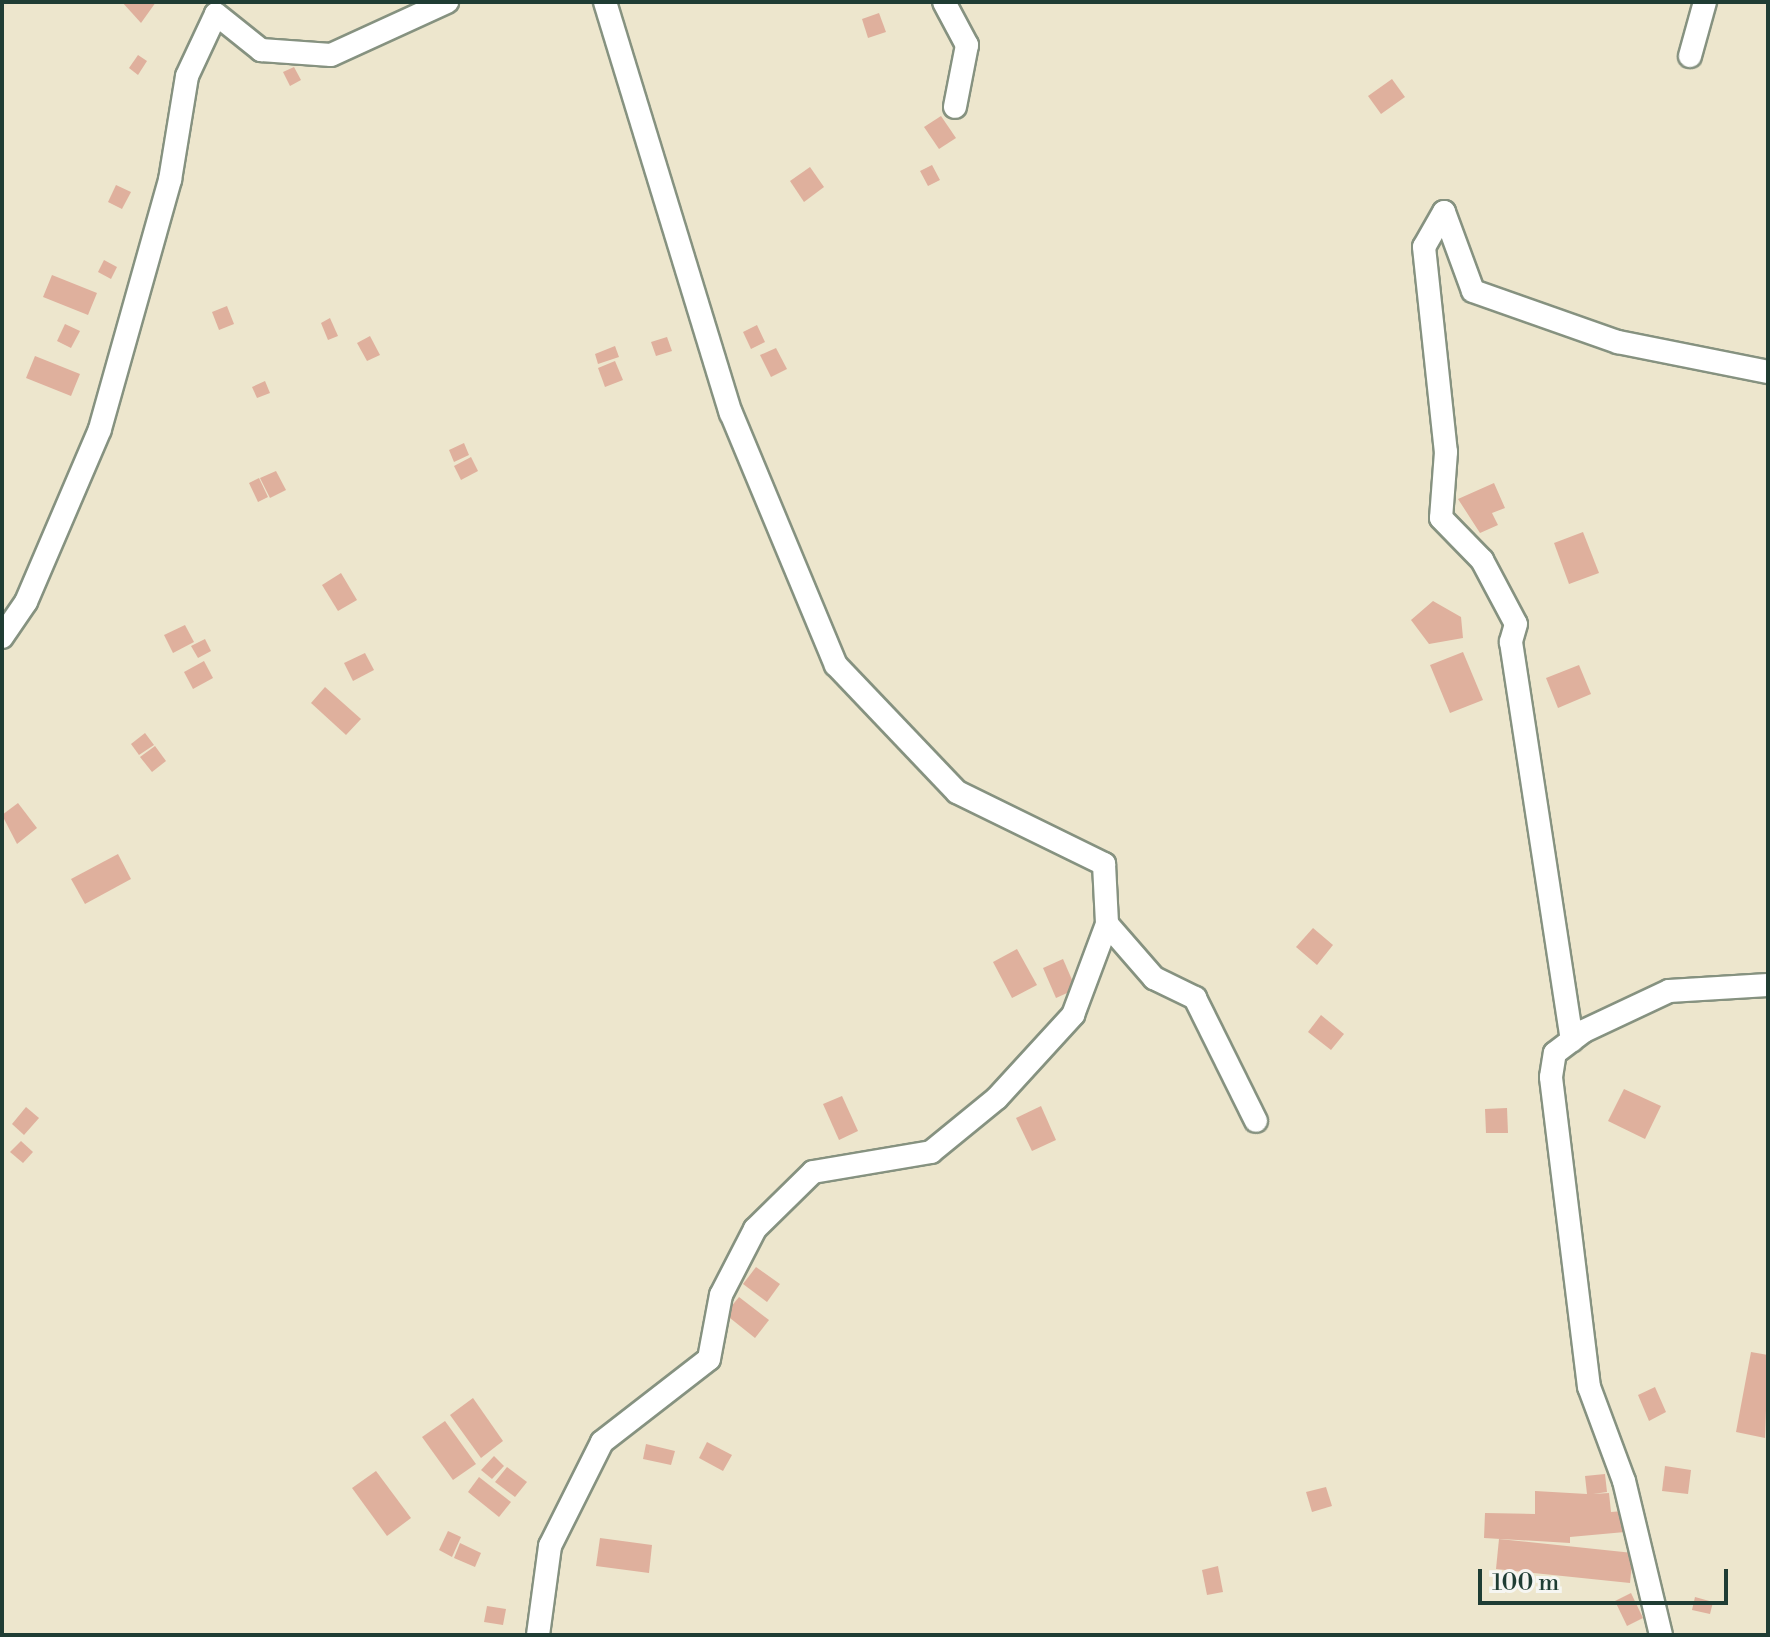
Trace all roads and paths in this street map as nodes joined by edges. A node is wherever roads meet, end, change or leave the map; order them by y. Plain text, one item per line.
1 (447, 2) edge
2 (605, 2) edge
3 (944, 2) edge
4 (1705, 2) edge
5 (213, 6) edge
6 (1690, 56) dead end
7 (955, 107) dead end
8 (1768, 372) edge
9 (2, 637) edge
10 (1107, 924) junction
11 (1768, 985) edge
12 (1572, 1040) junction
13 (1256, 1121) dead end
14 (538, 1635) edge
15 (1661, 1635) edge

1 - 5 street
2 - 10 street
3 - 7 street
4 - 6 street
5 - 9 street
8 - 12 street
10 - 13 street
10 - 14 street
11 - 12 street
12 - 15 street

